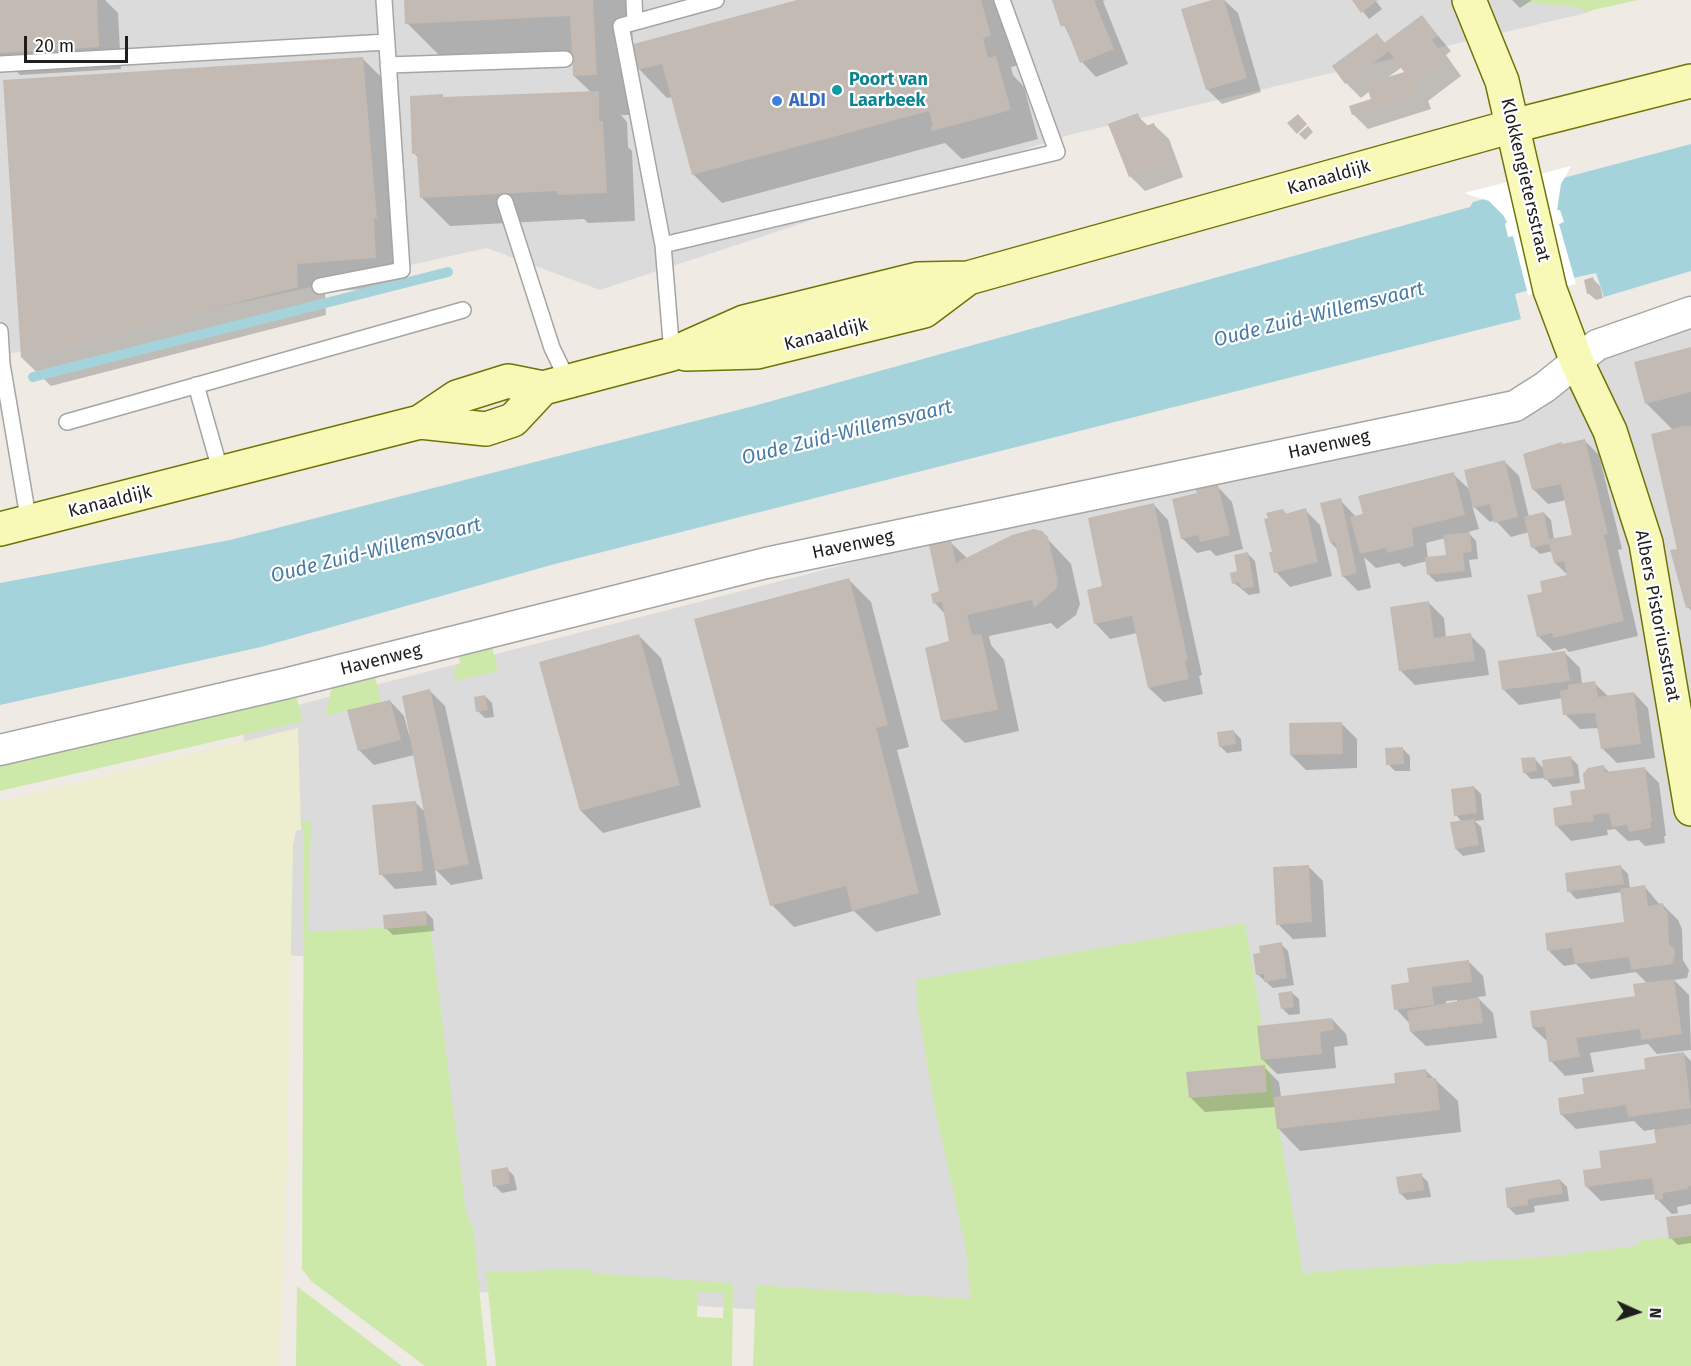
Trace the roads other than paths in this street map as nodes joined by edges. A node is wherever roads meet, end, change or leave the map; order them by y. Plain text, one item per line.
1 (384, 0) edge
2 (634, 0) edge
3 (716, 0) edge
4 (1002, 0) edge
5 (1469, 0) edge
6 (635, 22) junction
7 (387, 42) junction
8 (565, 58) dead end
9 (0, 64) edge
10 (388, 65) junction
11 (1691, 81) edge
12 (1513, 126) junction
13 (505, 202) dead end
14 (663, 246) junction
15 (320, 286) dead end
16 (463, 310) dead end
17 (1691, 312) edge
18 (0, 331) edge
19 (672, 354) junction
20 (1577, 362) junction
21 (196, 385) junction
22 (555, 385) junction
23 (67, 422) dead end
24 (220, 473) junction
25 (15, 526) edge
26 (0, 750) edge
27 (1691, 809) edge

1 - 7 lane
2 - 6 lane
3 - 6 lane
4 - 14 lane
5 - 12 main road, Klokkengietersstraat
6 - 14 lane
7 - 9 lane
7 - 10 lane
8 - 10 lane
10 - 15 lane
11 - 12 main road, Kanaaldijk
12 - 19 main road, Kanaaldijk
12 - 20 main road, Klokkengietersstraat
13 - 22 lane
14 - 19 lane
16 - 21 lane
17 - 20 street, Havenweg
18 - 25 lane
19 - 22 main road, Kanaaldijk
20 - 26 street, Havenweg
20 - 27 main road, Albers Pistoriusstraat
21 - 23 lane
21 - 24 lane
22 - 24 main road, Kanaaldijk
24 - 25 main road, Kanaaldijk

